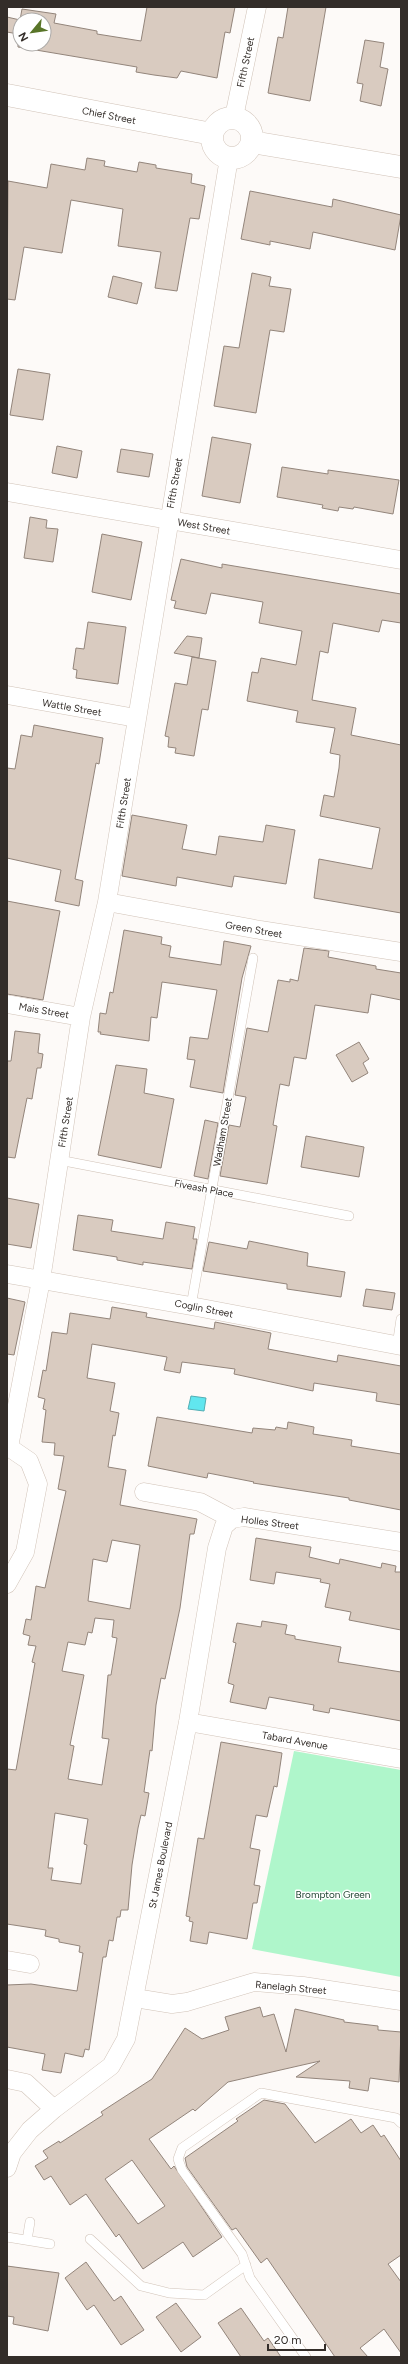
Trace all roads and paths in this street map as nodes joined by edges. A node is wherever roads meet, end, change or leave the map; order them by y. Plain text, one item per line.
1 (257, 7) edge
2 (7, 95) edge
3 (234, 117) junction
4 (212, 134) junction
5 (252, 142) junction
6 (229, 158) junction
7 (401, 167) edge
8 (7, 492) edge
9 (168, 520) junction
10 (401, 560) edge
11 (7, 695) edge
12 (136, 718) junction
13 (107, 902) junction
14 (401, 952) edge
15 (253, 958) dead end
16 (7, 1004) edge
17 (81, 1017) junction
18 (59, 1160) junction
19 (212, 1190) junction
20 (349, 1216) dead end
21 (7, 1274) edge
22 (41, 1280) junction
23 (191, 1306) junction
24 (401, 1319) edge
25 (399, 1346) edge
26 (8, 1446) edge
27 (144, 1492) dead end
28 (232, 1519) junction
29 (401, 1542) edge
30 (7, 1584) edge
31 (188, 1722) junction
32 (401, 1759) edge
33 (7, 1960) edge
34 (30, 1964) dead end
35 (135, 1998) junction
36 (401, 2001) edge
37 (7, 2079) edge
38 (54, 2108) junction
39 (401, 2123) edge
40 (7, 2168) edge
41 (30, 2222) dead end
42 (7, 2237) edge
43 (90, 2239) dead end
44 (27, 2240) junction
45 (50, 2244) dead end
46 (246, 2265) junction
47 (306, 2357) edge

1 - 3 street, Fifth Street
2 - 4 street, Chief Street
3 - 4 street
3 - 5 street
4 - 6 street
5 - 6 street
5 - 7 street
6 - 9 street, Fifth Street
8 - 9 street, West Street
9 - 10 street, West Street
9 - 12 street, Fifth Street
11 - 12 street, Wattle Street
12 - 13 street, Fifth Street
13 - 14 street, Green Street
13 - 17 street, Fifth Street
15 - 19 lane, Wadham Street
16 - 17 street, Mais Street
17 - 18 street, Fifth Street
18 - 19 lane, Fiveash Place
18 - 22 street, Fifth Street
19 - 20 lane, Fiveash Place
19 - 23 lane, Wadham Street
21 - 22 street, Coglin Street
22 - 23 street, Coglin Street
22 - 26 street, Fifth Street
23 - 25 street, Coglin Street
24 - 25 lane
26 - 30 street
27 - 28 street, Holles Street
28 - 29 street, Holles Street
28 - 31 street, St James Boulevard
31 - 32 street, Tabard Avenue
31 - 35 street, St James Boulevard
33 - 34 street
35 - 36 street, Ranelagh Street
35 - 38 street, St James Boulevard
37 - 38 street
38 - 40 street, St James Boulevard
39 - 46 lane
41 - 44 lane
42 - 44 lane
43 - 46 lane
44 - 45 lane
46 - 47 lane

